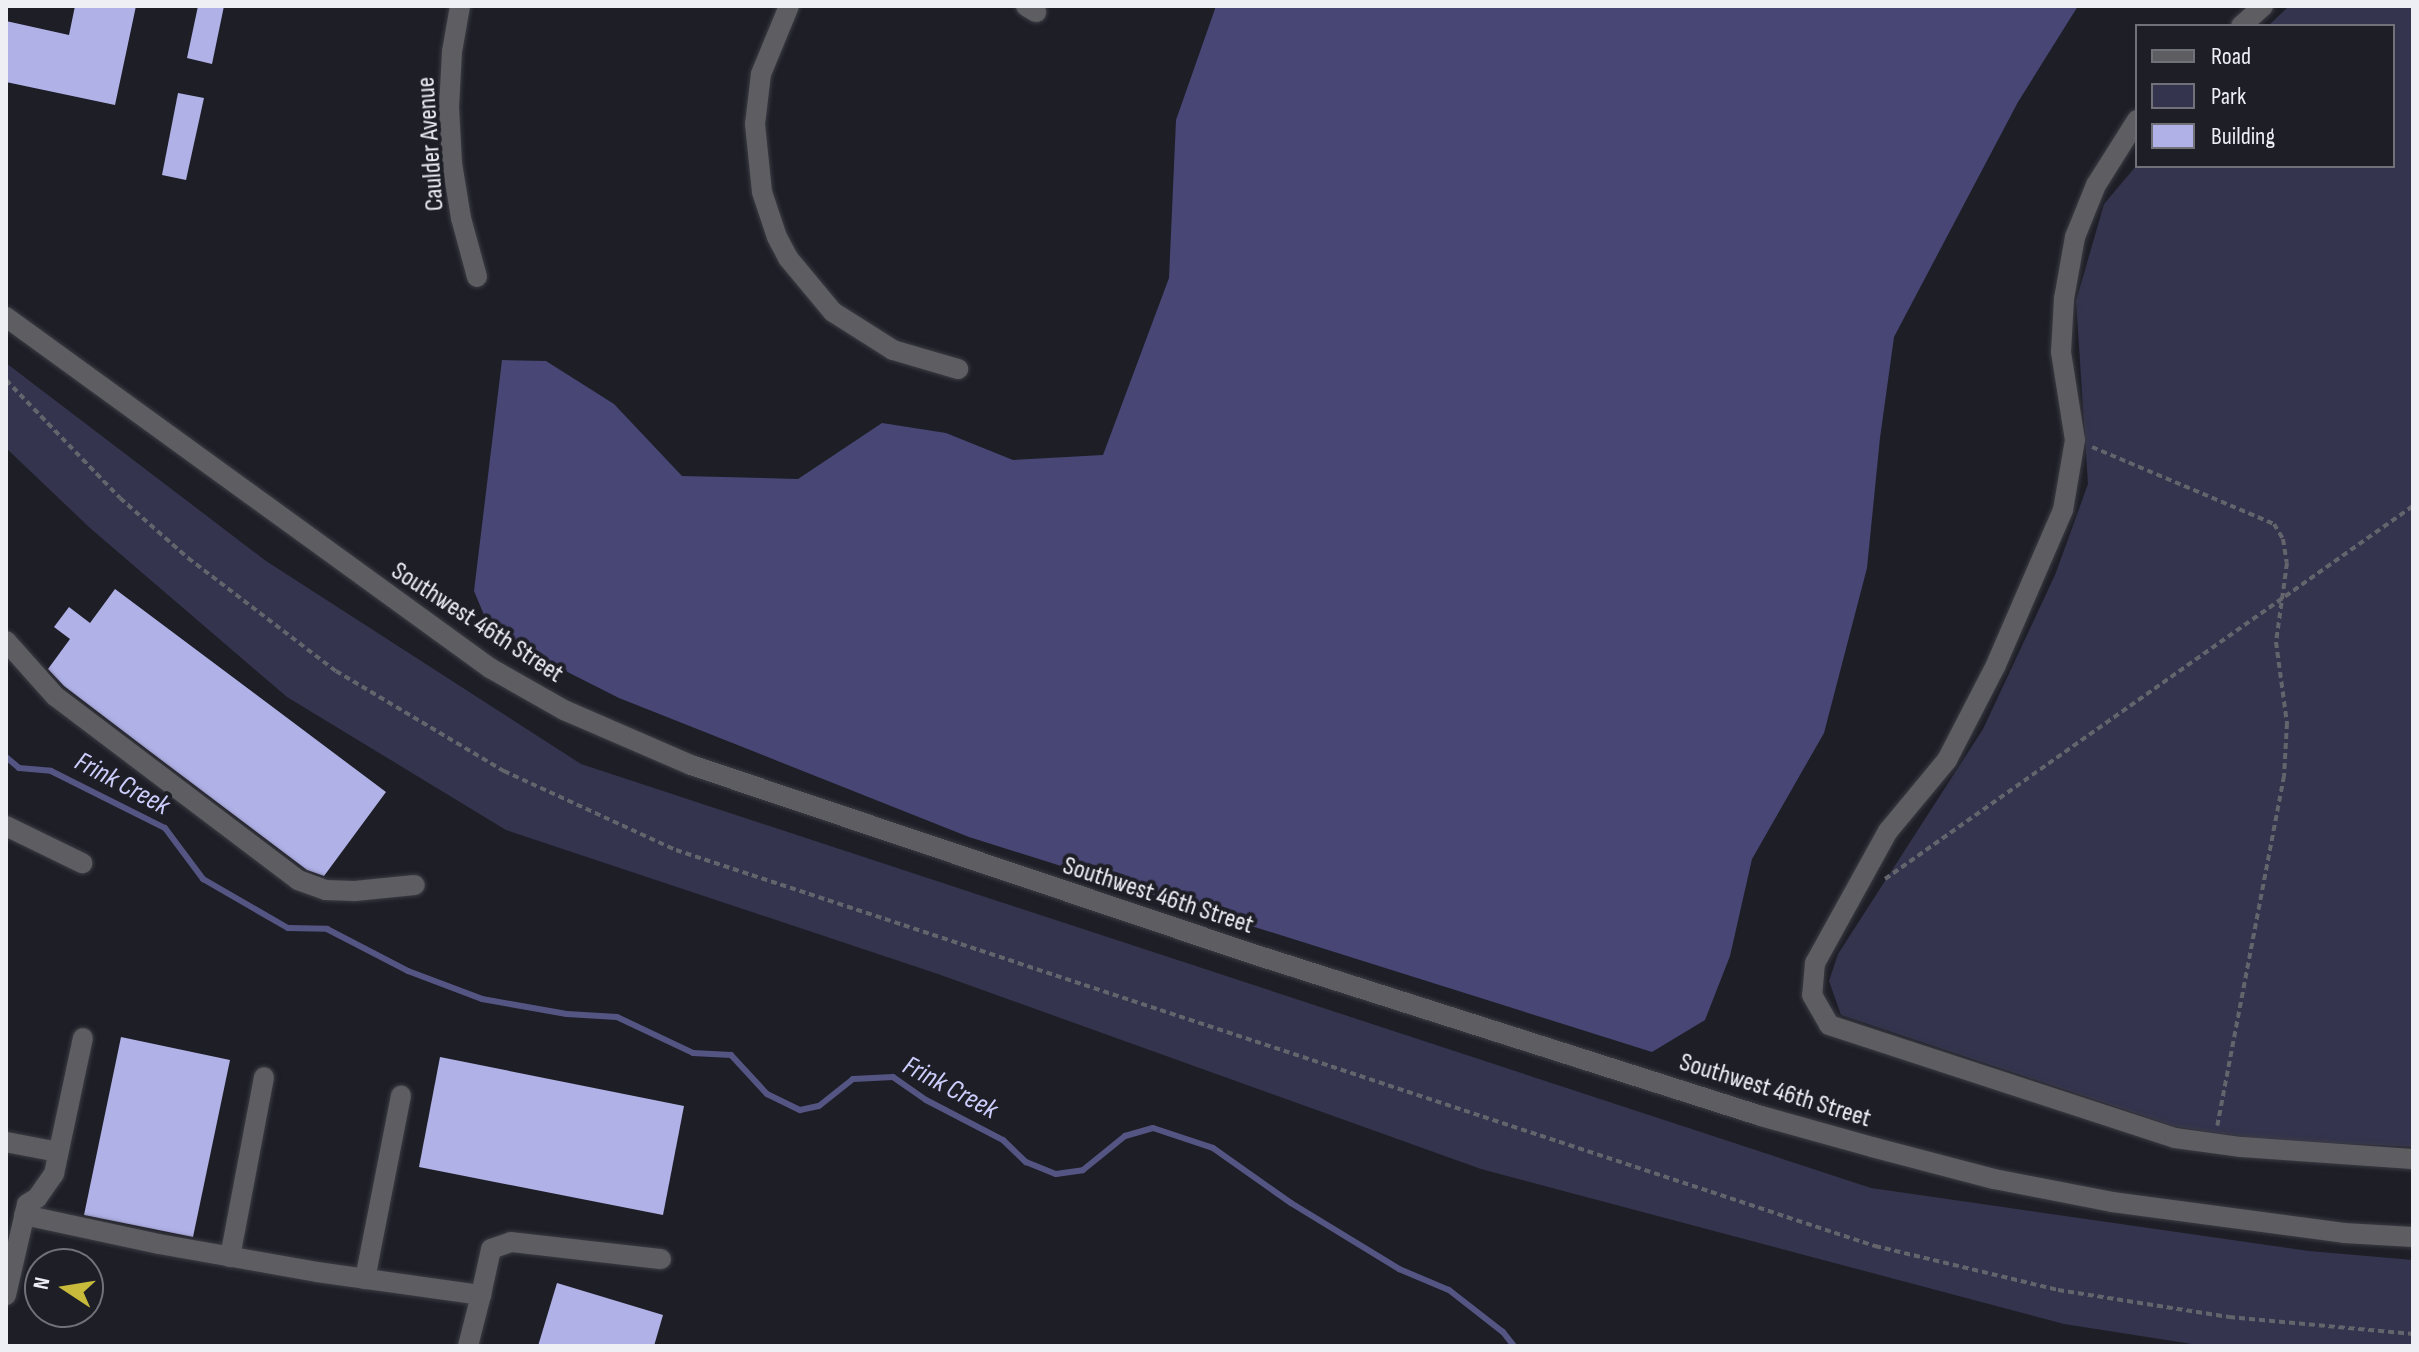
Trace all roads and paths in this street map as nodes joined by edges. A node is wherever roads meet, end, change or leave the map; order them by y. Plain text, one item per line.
1 (460, 6) edge
2 (789, 6) edge
3 (2263, 6) edge
4 (2243, 24) edge
5 (2135, 123) edge
6 (477, 277) dead end
7 (6, 317) edge
8 (958, 369) dead end
9 (6, 380) edge
10 (2075, 440) junction
11 (2413, 506) edge
12 (2280, 600) junction
13 (6, 641) edge
14 (6, 826) edge
15 (82, 863) dead end
16 (415, 885) dead end
17 (1847, 906) junction
18 (83, 1038) dead end
19 (264, 1077) dead end
20 (401, 1096) dead end
21 (6, 1142) edge
22 (2214, 1143) junction
23 (58, 1152) junction
24 (2413, 1159) edge
25 (24, 1215) junction
26 (2413, 1237) edge
27 (230, 1257) junction
28 (661, 1259) dead end
29 (365, 1279) junction
30 (6, 1295) edge
31 (481, 1295) junction
32 (2413, 1334) edge
33 (468, 1346) edge

1 - 6 street, Caulder Avenue
2 - 8 street
3 - 4 street
5 - 10 street
7 - 26 street, Southwest 46th Street
9 - 32 path
10 - 12 path
10 - 17 street
11 - 12 path
12 - 17 path
12 - 22 path
13 - 16 street
14 - 15 street
17 - 22 street
18 - 23 street
19 - 27 street
20 - 29 street
21 - 23 street
22 - 24 street
23 - 25 street
25 - 27 street
25 - 30 street
27 - 29 street
28 - 31 street
29 - 31 street
31 - 33 street

